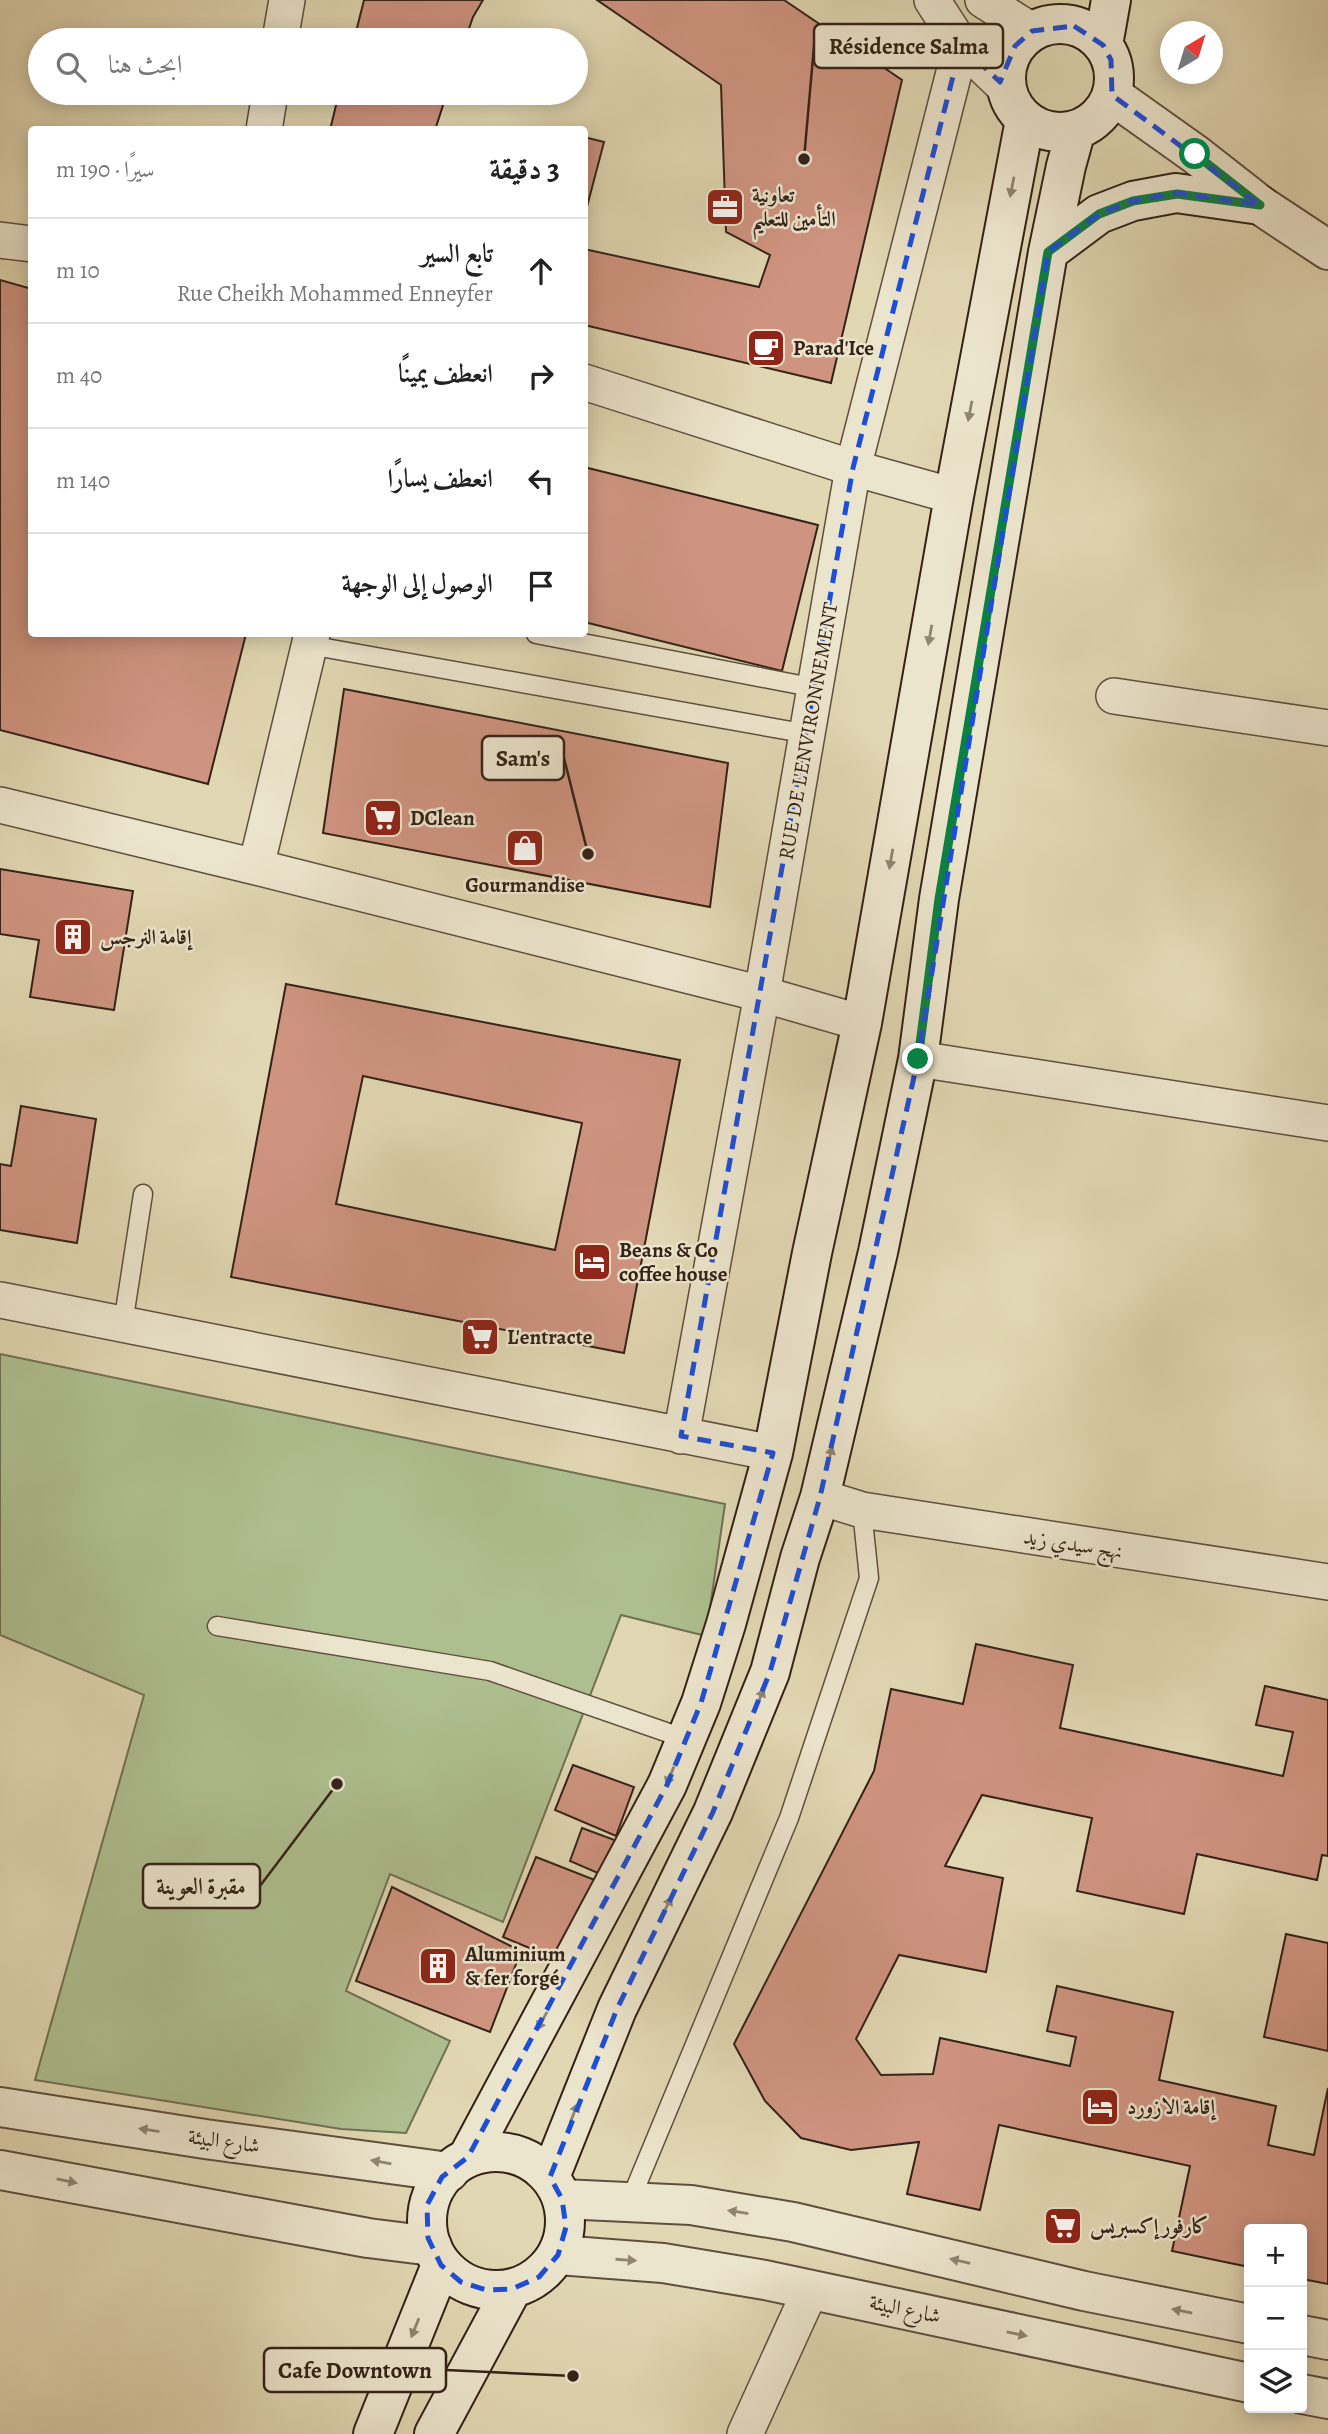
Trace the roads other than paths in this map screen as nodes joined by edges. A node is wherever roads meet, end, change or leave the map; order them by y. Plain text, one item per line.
1 (287, 0) edge
2 (932, 0) edge
3 (984, 0) edge
4 (1111, 0) edge
5 (1039, 20) edge
6 (282, 28) edge
7 (961, 45) junction
8 (1103, 45) junction
9 (1112, 95) junction
10 (1016, 104) junction
11 (269, 105) edge
12 (265, 126) edge
13 (1076, 130) junction
14 (1260, 205) junction
15 (0, 240) edge
16 (28, 244) edge
17 (1328, 250) edge
18 (1048, 252) junction
19 (588, 383) edge
20 (853, 468) junction
21 (954, 496) junction
22 (552, 637) edge
23 (310, 639) edge
24 (816, 688) junction
25 (1114, 696) dead end
26 (1328, 728) edge
27 (808, 734) junction
28 (0, 805) edge
29 (256, 866) junction
30 (762, 994) junction
31 (862, 1023) junction
32 (918, 1059) junction
33 (1328, 1123) edge
34 (143, 1194) dead end
35 (0, 1300) edge
36 (123, 1324) junction
37 (681, 1436) junction
38 (773, 1452) junction
39 (820, 1497) junction
40 (862, 1510) junction
41 (1328, 1582) edge
42 (217, 1626) dead end
43 (686, 1739) junction
44 (0, 2107) edge
45 (458, 2164) junction
46 (0, 2170) edge
47 (556, 2188) junction
48 (631, 2201) junction
49 (437, 2255) junction
50 (558, 2255) junction
51 (811, 2289) junction
52 (512, 2290) junction
53 (1244, 2323) edge
54 (1307, 2336) edge
55 (1328, 2340) edge
56 (1244, 2382) edge
57 (1307, 2395) edge
58 (1328, 2399) edge
59 (373, 2434) edge
60 (434, 2434) edge
61 (745, 2434) edge

1 - 6 street
2 - 7 street
3 - 5 street
4 - 8 main road
5 - 8 main road
5 - 10 main road
7 - 10 street
7 - 20 street, RUE DE L'ENVIRONNEMENT
8 - 9 main road
9 - 13 main road
9 - 14 main road
10 - 13 main road
10 -> 21 main road
11 - 12 street
13 - 18 main road
14 - 17 main road
14 - 18 main road
15 - 16 street
18 - 32 main road
19 - 20 street
20 - 21 street
20 - 24 street, RUE DE L'ENVIRONNEMENT
21 -> 31 main road
22 - 24 lane
23 - 27 lane
23 - 29 street
24 - 27 street, RUE DE L'ENVIRONNEMENT
25 - 26 street
27 - 30 street, RUE DE L'ENVIRONNEMENT
28 - 29 street
29 - 30 street
30 - 31 street
30 - 37 street, RUE DE L'ENVIRONNEMENT
31 - 38 main road
32 - 33 street
39 -> 32 main road
34 - 36 lane
35 - 36 street
36 - 37 street
37 - 38 street
38 - 43 main road
39 - 40 street, نهج سيدي زيد
47 -> 39 main road
40 - 41 street, نهج سيدي زيد
40 - 48 lane
42 - 43 lane
43 -> 45 main road
45 -> 44 main road, شارع البيئة
45 - 47 main road
45 - 49 main road
46 -> 49 main road
47 - 48 main road
47 - 50 main road
53 -> 48 main road
49 - 52 main road
49 -> 59 main road
50 -> 51 main road, شارع البيئة
50 - 52 main road
51 -> 56 main road, شارع البيئة
51 - 61 street
52 - 60 main road
54 - 55 main road
57 - 58 main road

